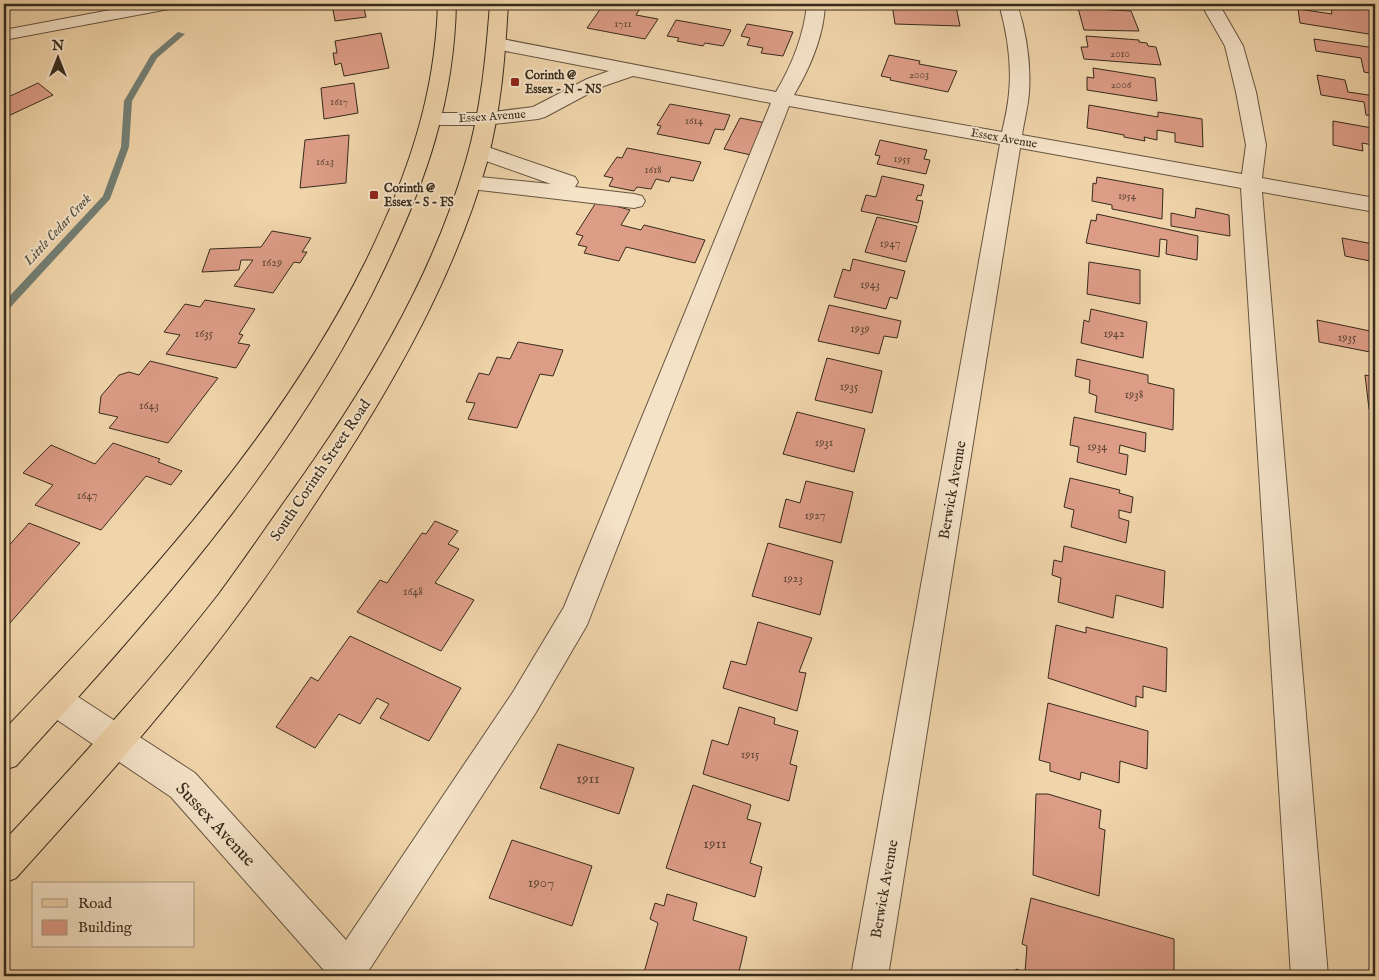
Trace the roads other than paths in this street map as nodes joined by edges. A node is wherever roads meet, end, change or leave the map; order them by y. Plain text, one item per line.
1 (169, 4) edge
2 (447, 4) edge
3 (499, 4) edge
4 (816, 4) edge
5 (1008, 4) edge
6 (1210, 4) edge
7 (4, 35) edge
8 (497, 44) junction
9 (632, 70) junction
10 (782, 99) junction
11 (433, 119) junction
12 (485, 119) junction
13 (1012, 139) junction
14 (479, 150) junction
15 (470, 183) junction
16 (1251, 183) junction
17 (1375, 205) edge
18 (55, 700) junction
19 (118, 741) junction
20 (4, 754) edge
21 (4, 866) edge
22 (350, 973) edge
23 (870, 976) edge
24 (1310, 976) edge

1 - 7 street
2 - 11 main road
3 - 8 main road, South Corinth Street Road
4 - 10 street
5 - 13 street, Berwick Avenue
6 - 16 street
8 - 9 street, Essex Avenue
8 - 12 main road, South Corinth Street Road
9 - 10 street, Essex Avenue
9 - 12 street, Essex Avenue
10 - 13 street, Essex Avenue
10 - 22 street
11 - 12 street, Essex Avenue
11 - 18 main road
12 - 14 main road, South Corinth Street Road
13 - 16 street, Essex Avenue
13 - 23 street, Berwick Avenue
14 - 15 main road, South Corinth Street Road
14 - 15 street
15 - 19 main road, South Corinth Street Road
16 - 17 street, Essex Avenue
16 - 24 street
18 - 19 street, Sussex Avenue
18 - 20 main road
19 - 21 main road, South Corinth Street Road
19 - 22 street, Sussex Avenue

